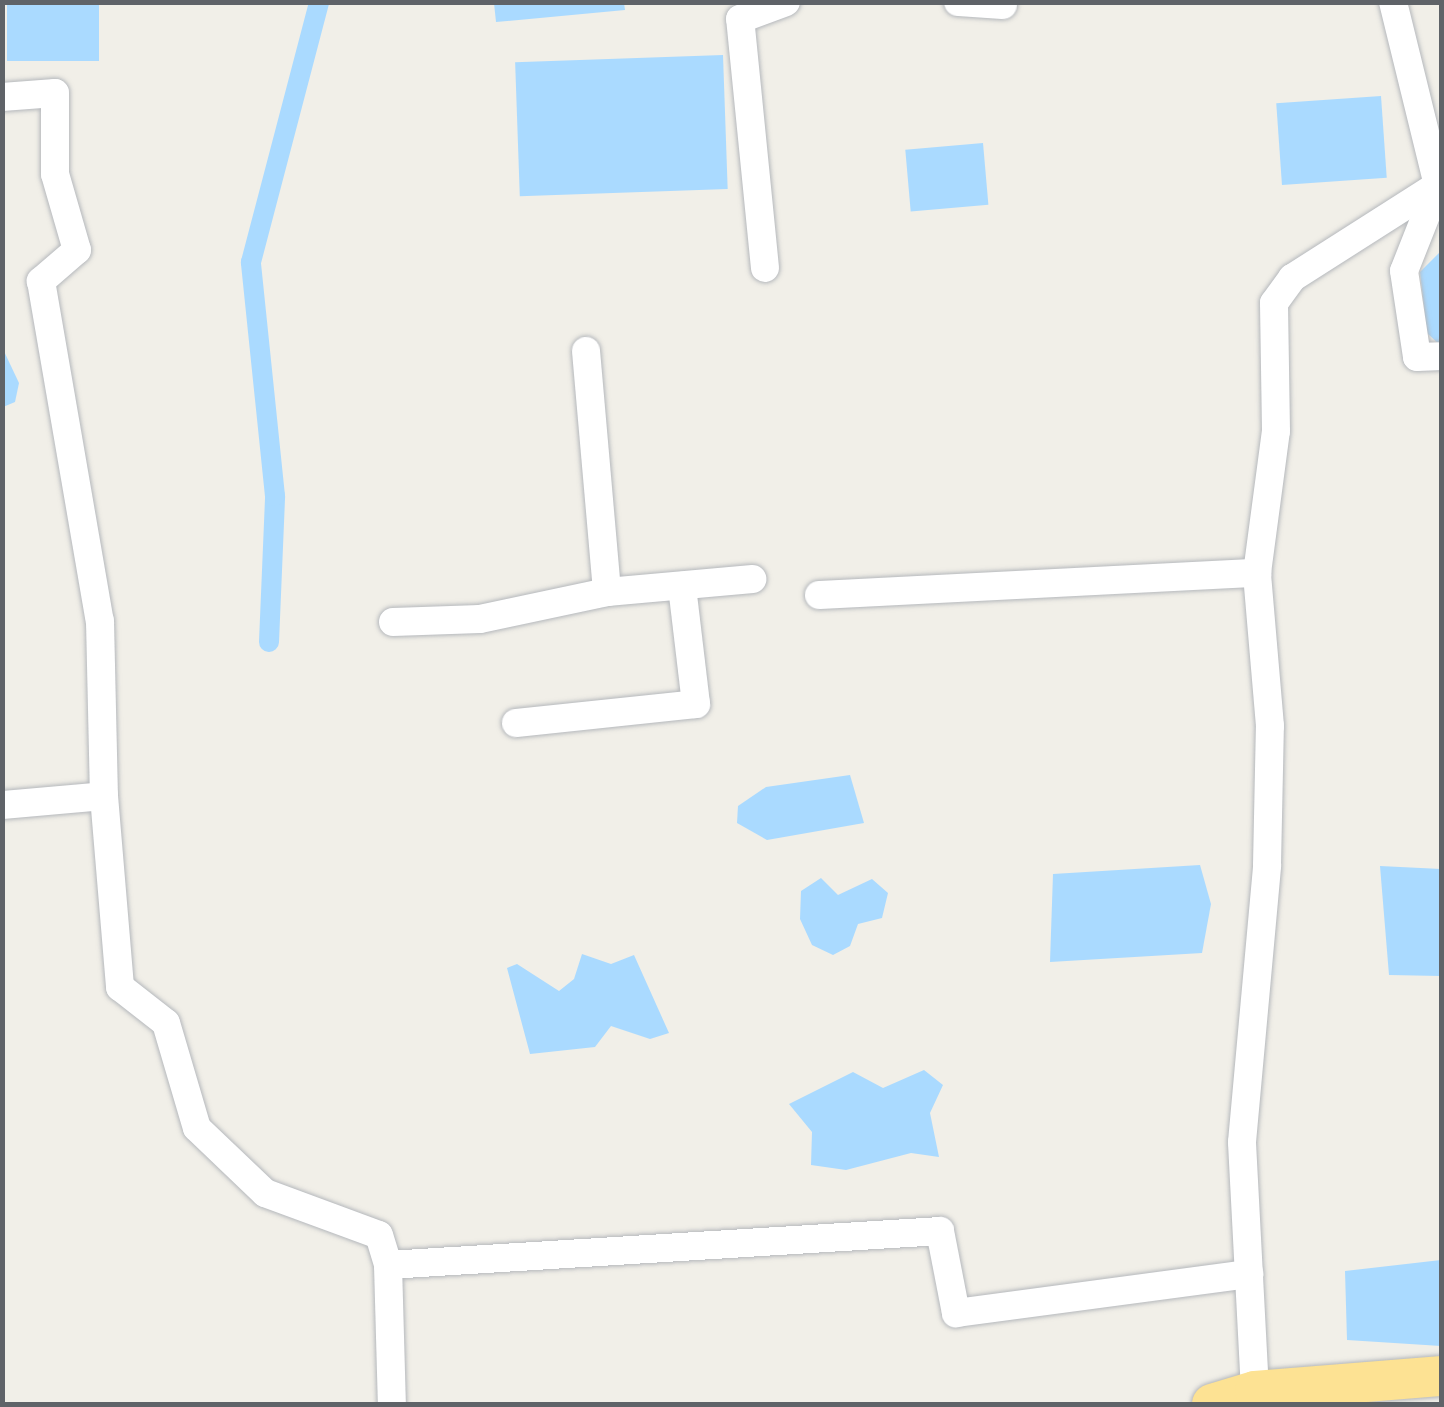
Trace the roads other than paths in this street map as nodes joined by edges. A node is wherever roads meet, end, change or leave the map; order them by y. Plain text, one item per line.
1 (786, 2) edge
2 (958, 2) edge
3 (1393, 2) edge
4 (1012, 3) edge
5 (2, 97) edge
6 (1438, 184) junction
7 (765, 268) dead end
8 (586, 351) dead end
9 (1442, 356) edge
10 (1257, 573) junction
11 (752, 580) dead end
12 (682, 586) junction
13 (607, 592) junction
14 (820, 596) dead end
15 (392, 622) dead end
16 (516, 724) dead end
17 (104, 796) junction
18 (2, 805) edge
19 (388, 1265) junction
20 (1249, 1274) junction
21 (1442, 1376) edge
22 (1255, 1391) junction
23 (1442, 1396) edge
24 (392, 1404) edge
25 (1212, 1404) edge
26 (1312, 1404) edge

1 - 7 street
2 - 4 street
3 - 6 street
5 - 17 street
6 - 9 street
6 - 10 street
8 - 13 street
10 - 14 street
10 - 20 street
11 - 12 street
12 - 13 street
12 - 16 street
13 - 15 street
17 - 18 street
17 - 19 street
19 - 20 street
19 - 24 street
20 - 22 street
21 - 22 highway
22 - 25 highway
23 - 26 highway

